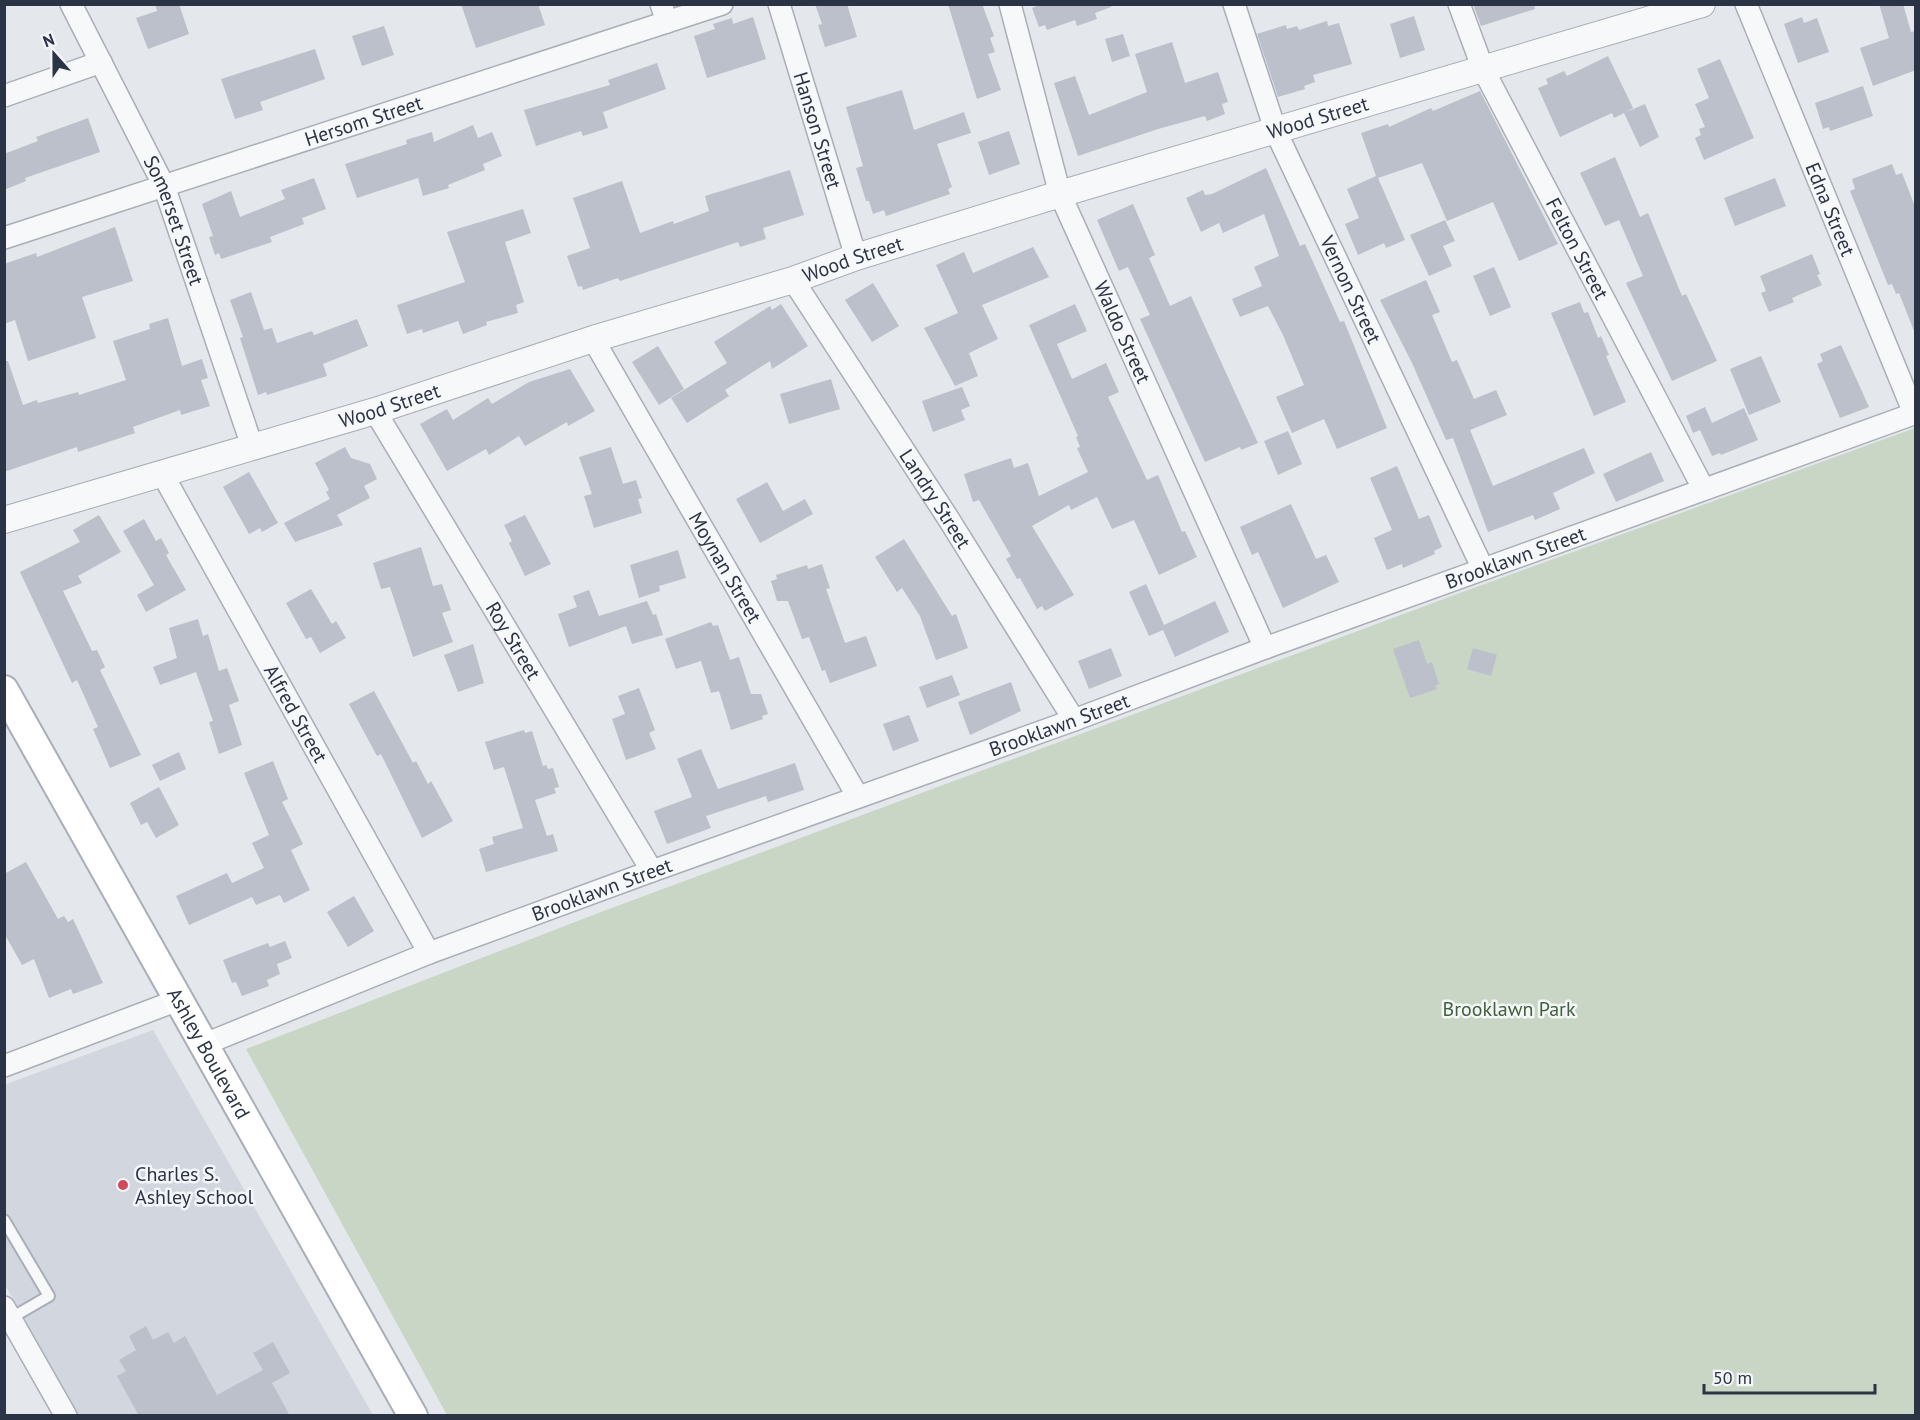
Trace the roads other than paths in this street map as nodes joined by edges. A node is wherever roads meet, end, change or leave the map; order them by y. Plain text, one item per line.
1 (71, 4) edge
2 (722, 4) edge
3 (779, 4) edge
4 (1010, 4) edge
5 (1234, 4) edge
6 (1459, 4) edge
7 (1702, 4) edge
8 (1746, 4) edge
9 (1674, 9) edge
10 (664, 14) edge
11 (101, 62) junction
12 (1483, 69) junction
13 (4, 96) edge
14 (1276, 132) junction
15 (164, 186) junction
16 (1060, 194) junction
17 (4, 238) edge
18 (856, 257) junction
19 (793, 280) junction
20 (593, 339) junction
21 (375, 411) junction
22 (1915, 413) edge
23 (252, 446) junction
24 (163, 475) junction
25 (1703, 488) junction
26 (4, 520) edge
27 (1483, 570) junction
28 (1264, 648) junction
29 (4, 690) edge
30 (1074, 720) junction
31 (858, 797) junction
32 (652, 871) junction
33 (429, 953) junction
34 (178, 1000) junction
35 (205, 1044) junction
36 (4, 1066) edge
37 (4, 1220) edge
38 (8, 1312) edge
39 (66, 1416) edge
40 (413, 1416) edge

1 - 11 street, Somerset Street
2 - 10 street, Hersom Street
3 - 18 street, Hanson Street
4 - 16 street, Waldo Street
5 - 14 street, Vernon Street
6 - 12 street, Felton Street
7 - 9 street, Wood Street
8 - 22 street, Edna Street
9 - 12 street, Wood Street
10 - 15 street, Hersom Street
11 - 13 street
11 - 15 street, Somerset Street
12 - 14 street, Wood Street
12 - 25 street, Felton Street
14 - 16 street, Wood Street
14 - 27 street, Vernon Street
15 - 17 street, Hersom Street
15 - 23 street, Somerset Street
16 - 18 street, Wood Street
16 - 28 street, Waldo Street
18 - 19 street, Wood Street
19 - 20 street, Wood Street
19 - 30 street, Landry Street
20 - 21 street, Wood Street
20 - 31 street, Moynan Street
21 - 23 street, Wood Street
21 - 32 street, Roy Street
22 - 25 street, Brooklawn Street
23 - 24 street, Wood Street
24 - 26 street, Wood Street
24 - 33 street, Alfred Street
25 - 27 street, Brooklawn Street
27 - 28 street, Brooklawn Street
28 - 30 street, Brooklawn Street
29 - 34 main road, Ashley Boulevard
30 - 31 street, Brooklawn Street
31 - 32 street, Brooklawn Street
32 - 33 street, Brooklawn Street
33 - 35 street, Brooklawn Street
34 - 35 main road, Ashley Boulevard
34 - 36 street
35 - 40 main road, Ashley Boulevard
37 - 38 lane
38 - 39 street

